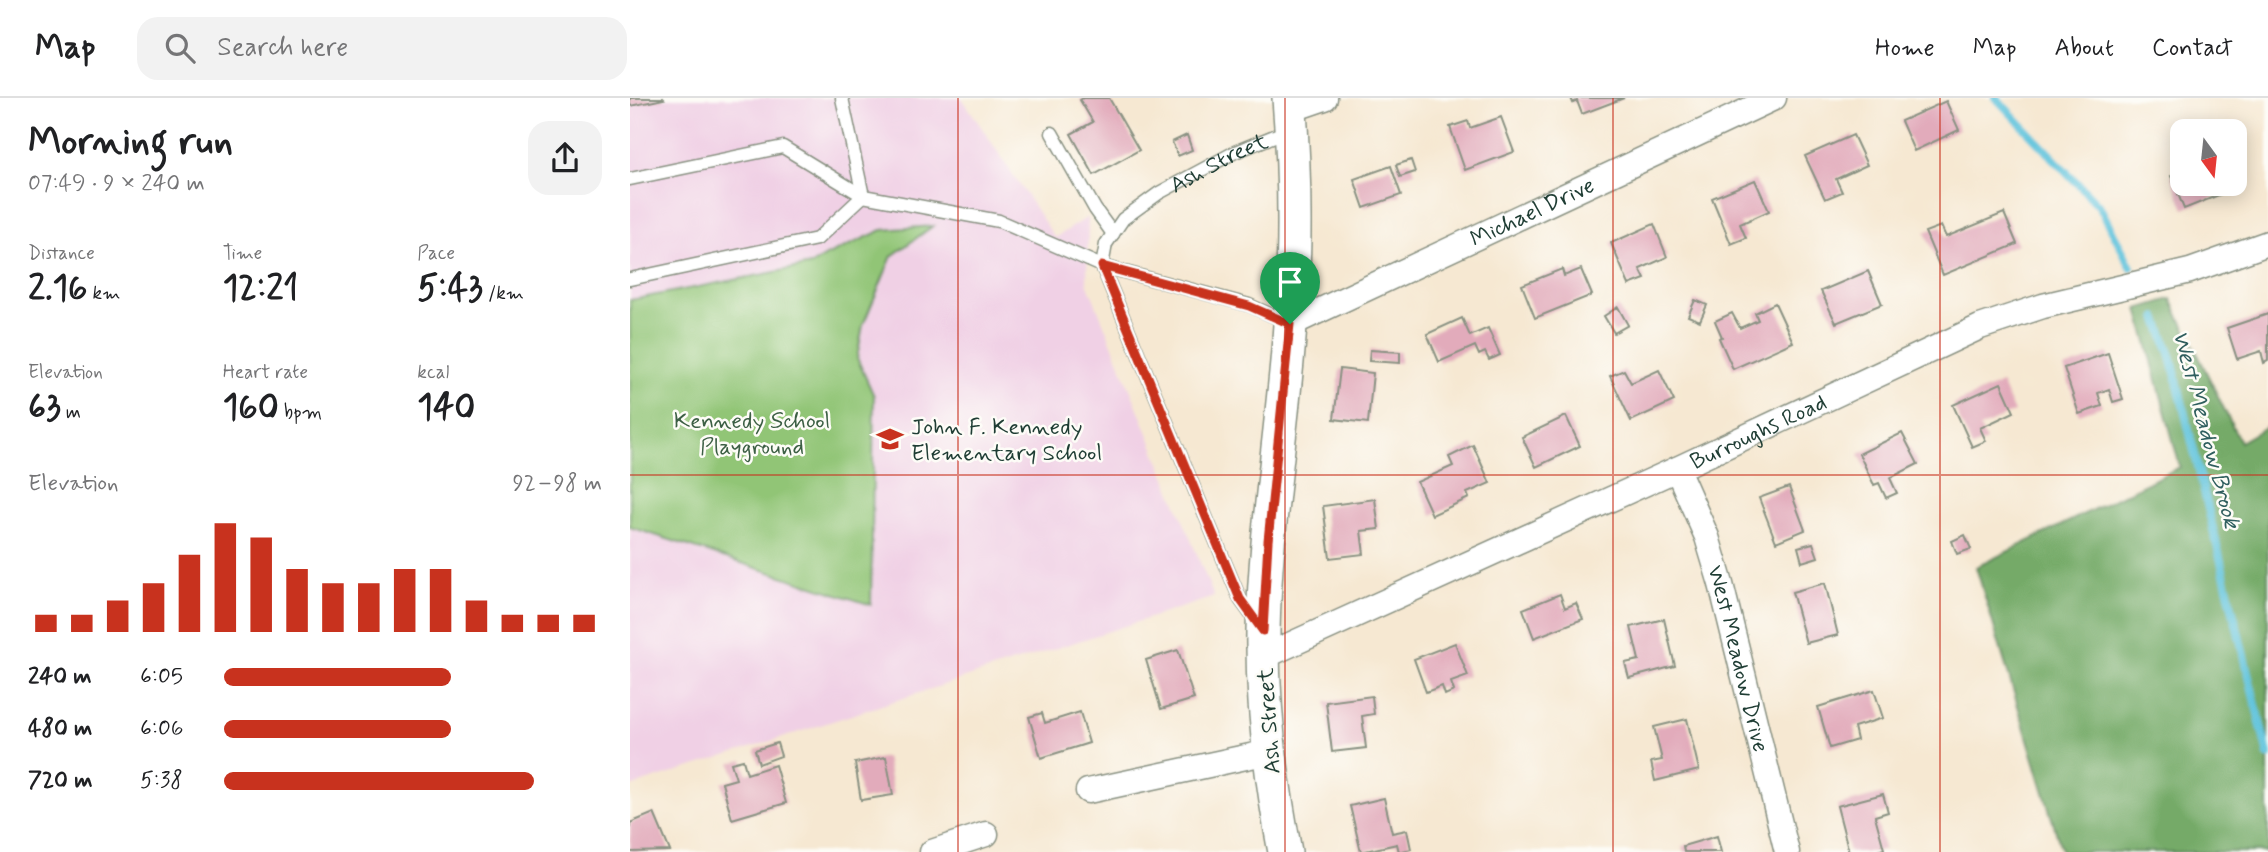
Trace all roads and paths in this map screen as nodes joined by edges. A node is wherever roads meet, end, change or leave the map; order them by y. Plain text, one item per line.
1 (842, 98) edge
2 (1325, 98) edge
3 (1774, 98) edge
4 (1290, 113) edge
5 (1052, 133) dead end
6 (630, 179) edge
7 (863, 196) junction
8 (1113, 234) junction
9 (2268, 243) edge
10 (1102, 266) junction
11 (630, 279) edge
12 (1290, 324) junction
13 (1677, 469) junction
14 (1263, 644) junction
15 (1269, 752) junction
16 (1088, 791) dead end
17 (986, 834) dead end
18 (932, 852) edge
19 (1285, 852) edge
20 (1787, 852) edge

1 - 7 lane
2 - 4 street
3 - 12 street, Michael Drive
4 - 8 lane, Ash Street
4 - 12 street, Ash Street
5 - 8 lane
6 - 7 lane
7 - 10 lane
7 - 11 lane
8 - 10 lane, Ash Street
9 - 13 street, Burroughs Road
10 - 12 lane
10 - 14 lane
12 - 14 street, Ash Street
13 - 14 street, Burroughs Road
13 - 20 street, West Meadow Drive
14 - 15 street, Ash Street
15 - 16 street
15 - 19 street, Ash Street
17 - 18 street

